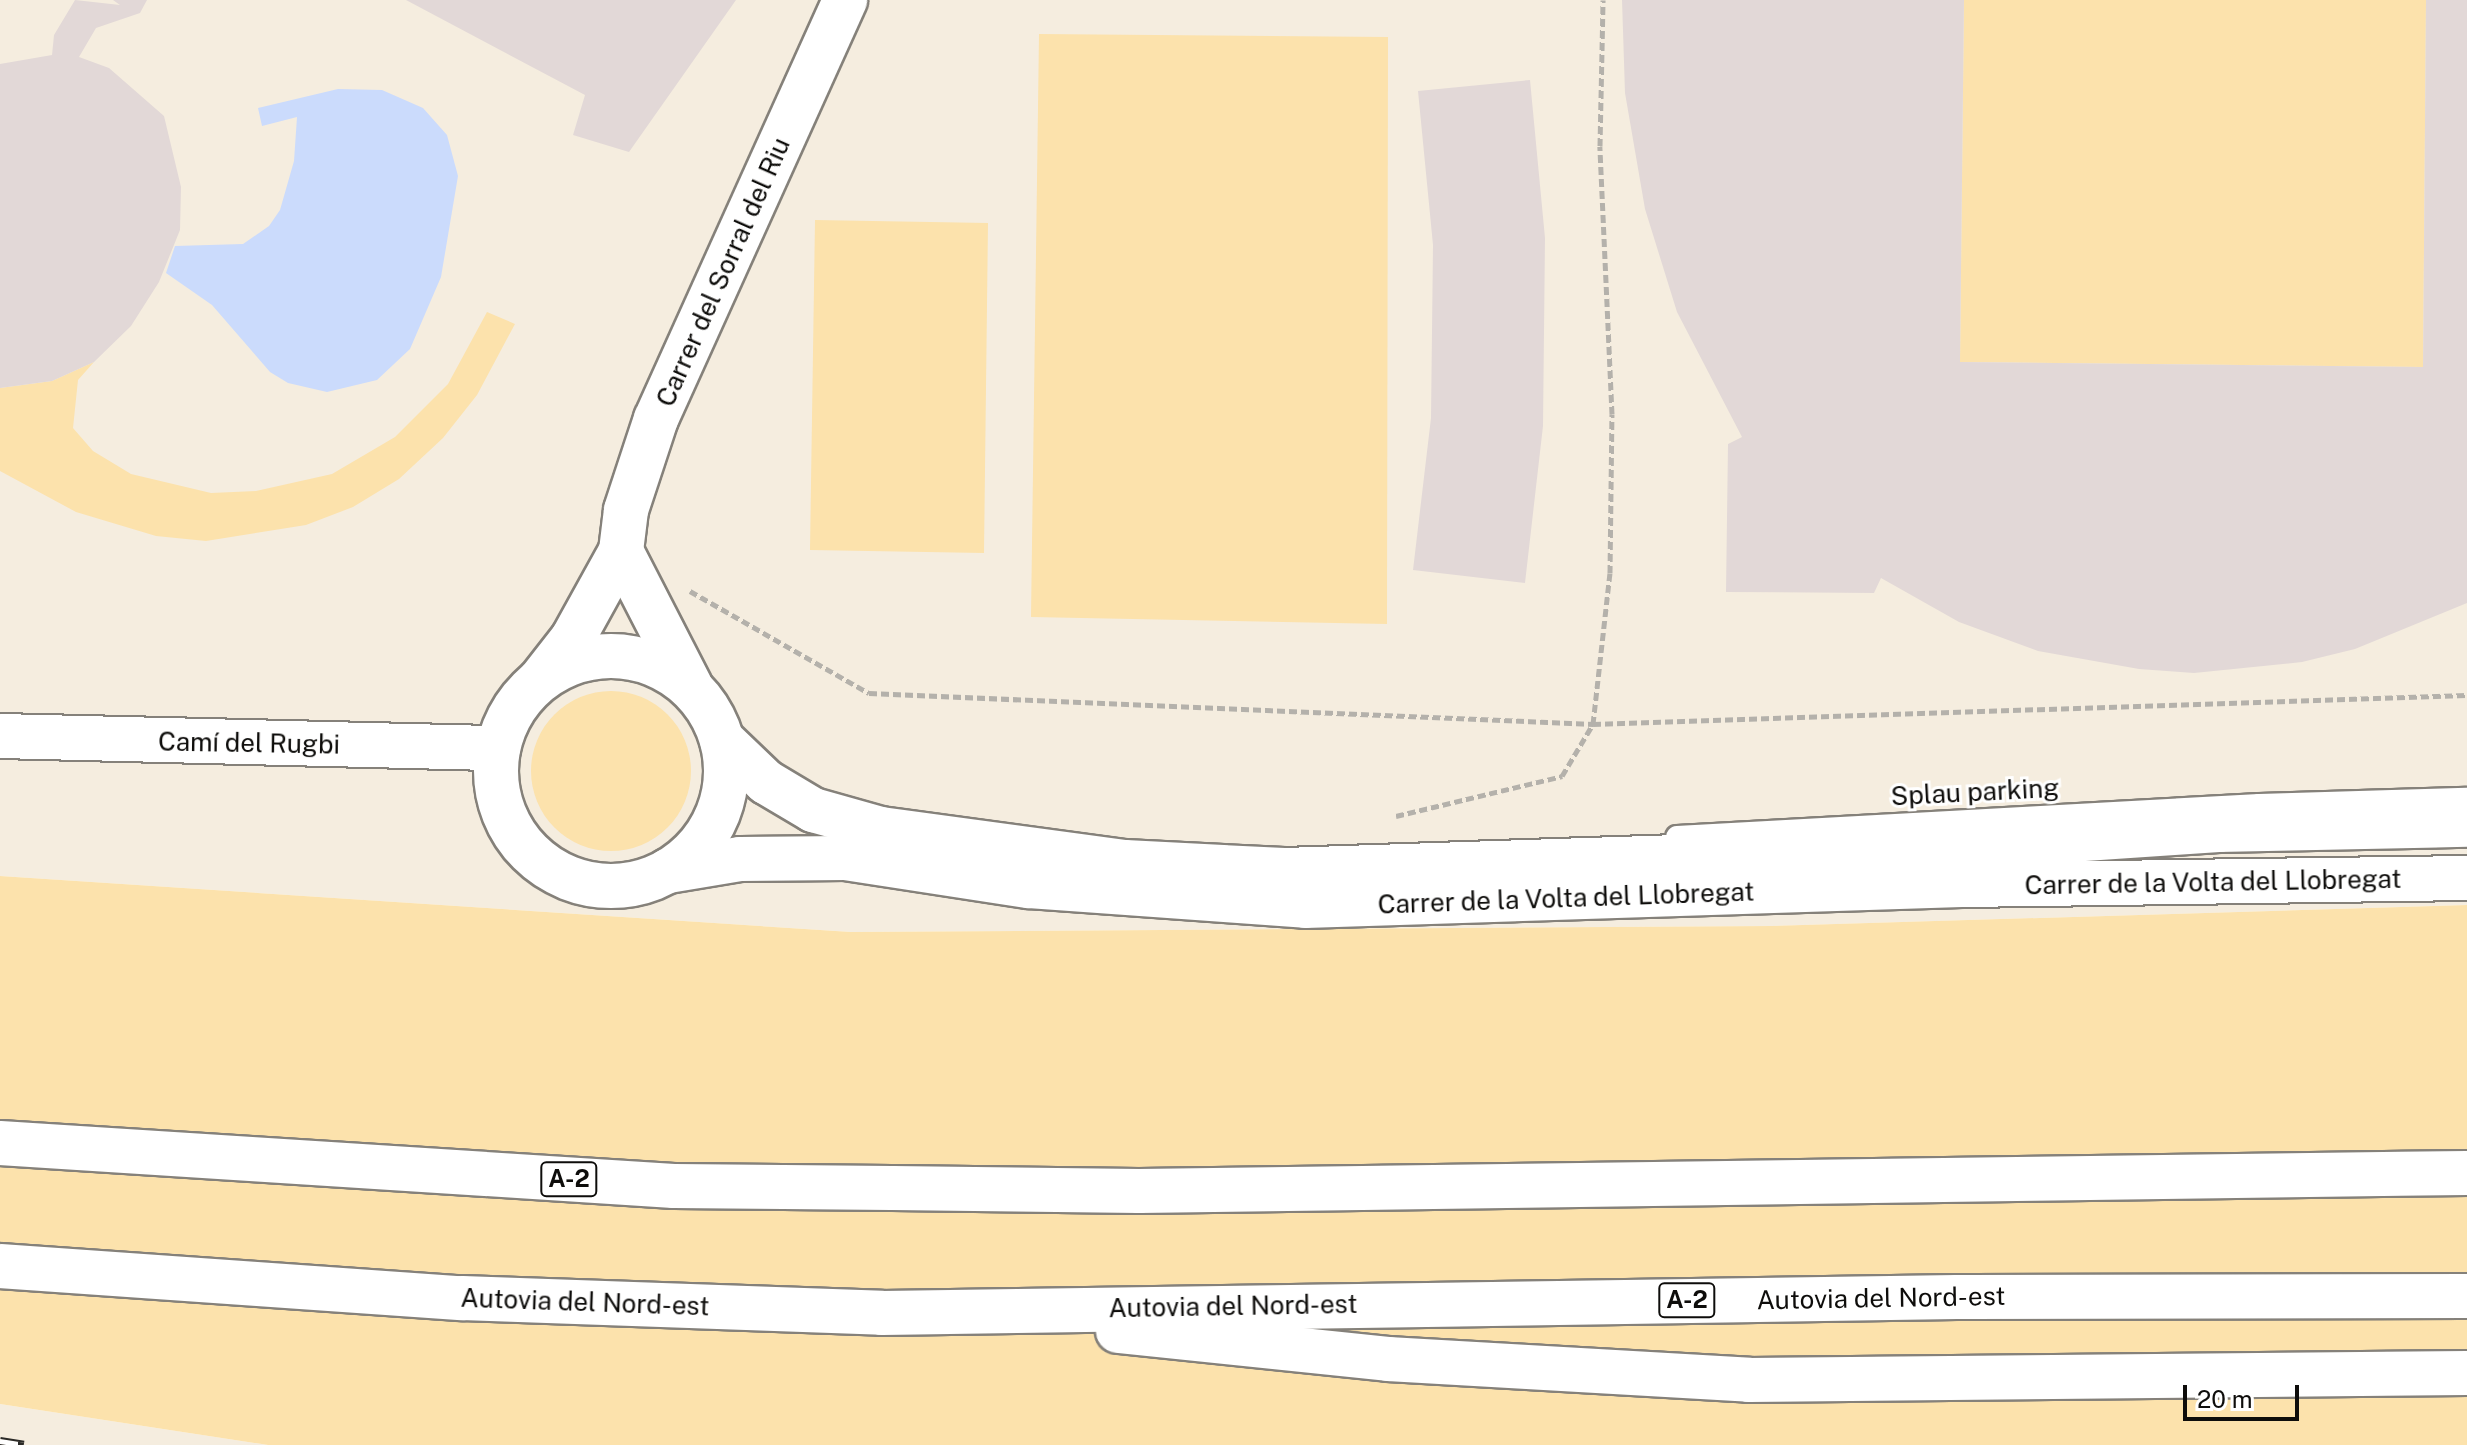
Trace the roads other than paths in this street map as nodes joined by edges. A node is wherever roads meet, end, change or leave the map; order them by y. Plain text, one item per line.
1 (845, 0) edge
2 (621, 551) junction
3 (541, 679) junction
4 (693, 690) junction
5 (0, 736) edge
6 (722, 740) junction
7 (498, 748) junction
8 (2467, 799) edge
9 (2467, 825) edge
10 (1489, 866) junction
11 (668, 871) junction
12 (2467, 878) edge
13 (0, 1143) edge
14 (2467, 1156) edge
15 (2467, 1173) edge
16 (2126, 1177) junction
17 (0, 1266) edge
18 (2467, 1296) edge
19 (924, 1312) junction
20 (2467, 1373) edge

1 - 2 main road, Carrer del Sorral del Riu
2 - 3 main road, Carrer del Sorral del Riu
2 - 4 main road
3 - 4 main road
3 - 7 main road
4 - 6 main road
5 - 7 main road, Camí del Rugbi
6 - 10 main road, Carrer de la Volta del Llobregat
6 - 11 main road
7 - 11 main road
8 - 10 lane, Splau parking
9 - 10 main road, Carrer de la Volta del Llobregat
11 - 12 main road, Carrer de la Volta del Llobregat
13 - 16 main road, A-2
14 - 16 main road
15 - 16 main road, A-2
17 - 19 main road, Autovia del Nord-est / A-2
18 - 19 main road, Autovia del Nord-est / A-2
19 - 20 main road

